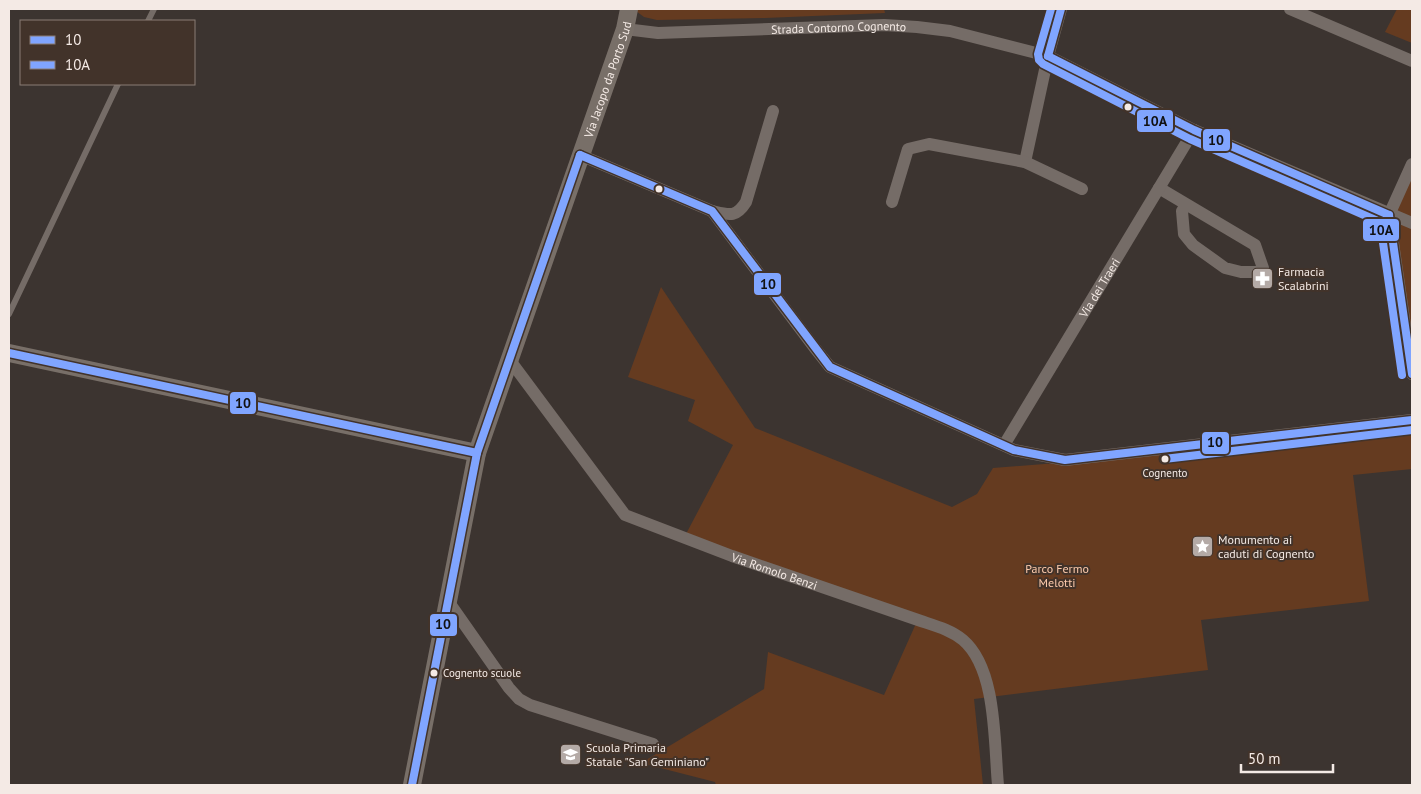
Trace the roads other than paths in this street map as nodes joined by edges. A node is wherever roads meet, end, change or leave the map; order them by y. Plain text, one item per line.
1 (628, 9) edge
2 (1061, 9) edge
3 (1290, 9) edge
4 (624, 30) junction
5 (1048, 56) junction
6 (1412, 61) edge
7 (118, 85) edge
8 (773, 112) dead end
9 (1194, 130) junction
10 (580, 155) junction
11 (1025, 162) junction
12 (1412, 164) edge
13 (1159, 188) junction
14 (1082, 189) dead end
15 (892, 202) dead end
16 (1186, 205) junction
17 (712, 211) junction
18 (1389, 215) junction
19 (1412, 223) edge
20 (9, 314) edge
21 (9, 353) edge
22 (509, 359) junction
23 (1412, 374) edge
24 (1412, 420) edge
25 (1004, 446) junction
26 (477, 453) junction
27 (448, 601) junction
28 (653, 744) dead end
29 (412, 785) edge
30 (998, 785) edge

1 - 4 street, Via Jacopo da Porto Sud
2 - 5 street
3 - 6 street
4 - 5 street, Strada Contorno Cognento
4 - 10 street, Via Jacopo da Porto Sud
5 - 9 street, Strada Contorno Cognento
5 - 11 street
7 - 20 lane
8 - 17 street
9 - 13 street, Via dei Traeri
9 - 18 street, Strada Contorno Cognento
10 - 17 street
10 - 22 street, Via Jacopo da Porto Sud
11 - 14 street
11 - 15 street
12 - 18 street
13 - 16 street
13 - 25 street, Via dei Traeri
16 - 16 street
17 - 25 street
18 - 19 street, Strada Contorno Cognento
18 - 23 street
21 - 26 street
22 - 26 street, Via Jacopo da Porto Sud
22 - 30 street, Via Romolo Benzi
24 - 25 street
26 - 27 street, Via Jacopo da Porto Sud
27 - 28 street
27 - 29 street, Via Jacopo da Porto Sud

